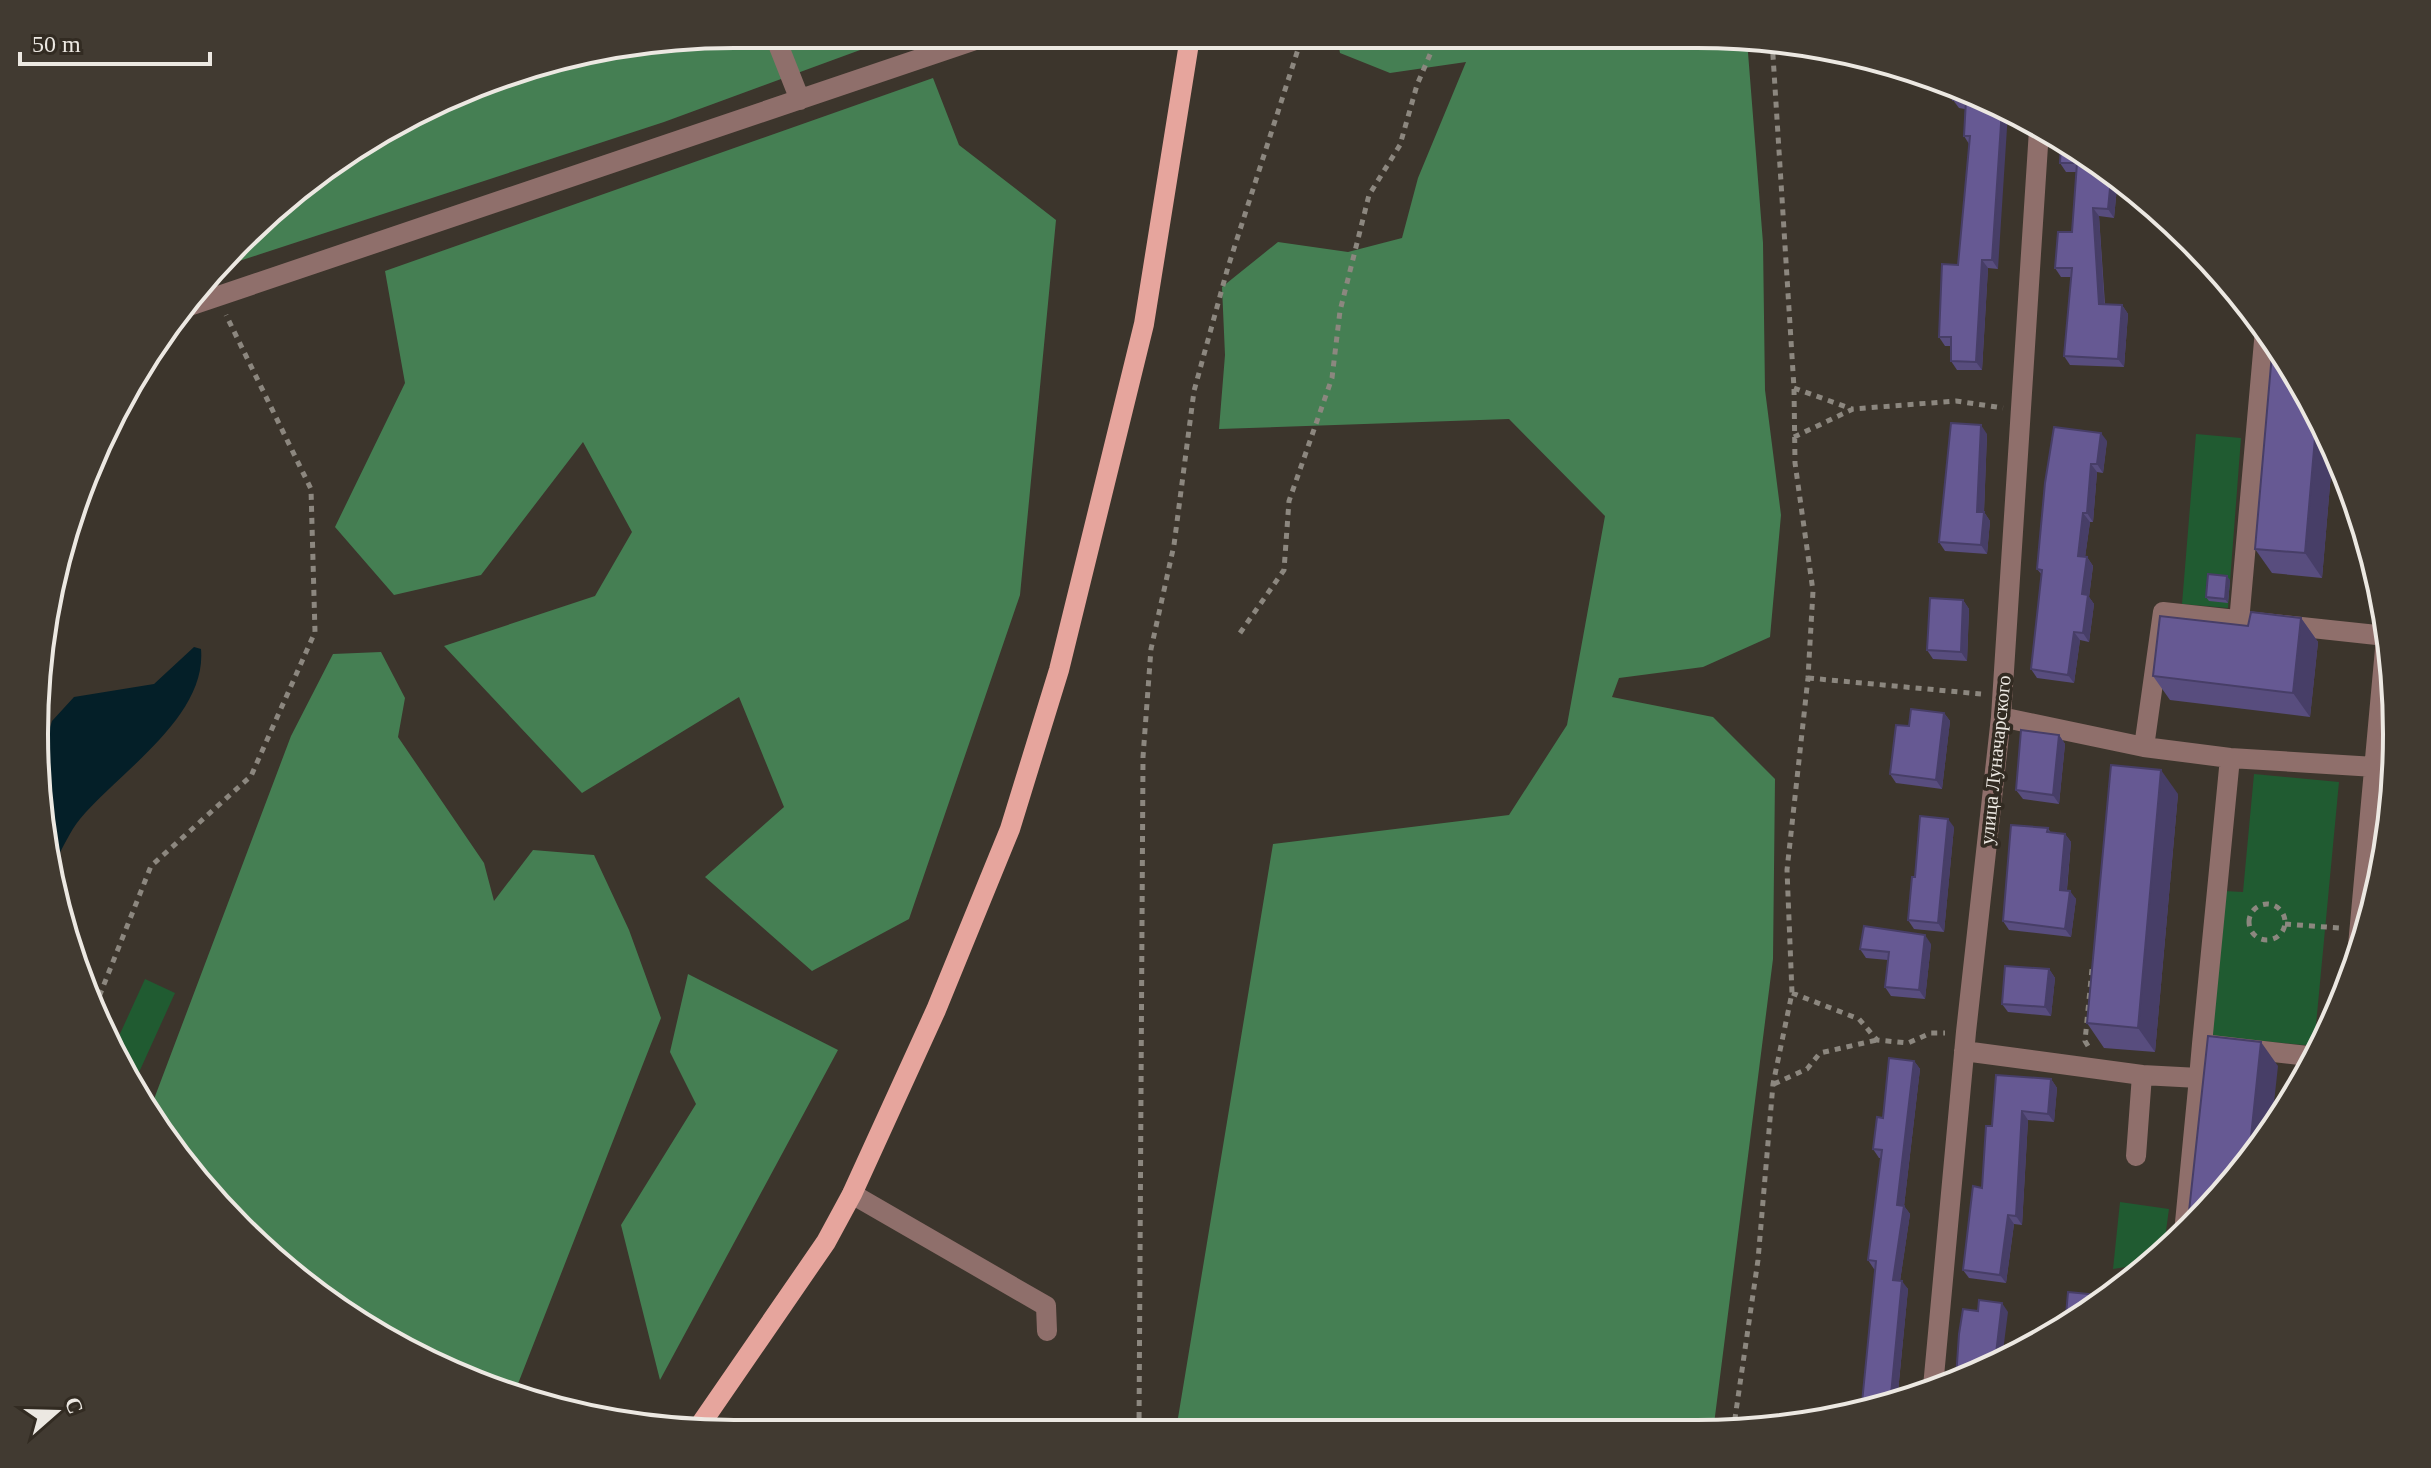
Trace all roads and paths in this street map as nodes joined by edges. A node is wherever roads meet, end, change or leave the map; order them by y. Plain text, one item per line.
1 (780, 48) edge
2 (952, 48) edge
3 (1188, 48) edge
4 (1298, 48) edge
5 (1433, 48) edge
6 (1773, 52) edge
7 (800, 100) junction
8 (2038, 139) edge
9 (217, 296) junction
10 (202, 301) edge
11 (2263, 348) edge
12 (1794, 388) junction
13 (1853, 409) junction
14 (2023, 411) junction
15 (1794, 437) junction
16 (2239, 622) junction
17 (2375, 631) edge
18 (1240, 633) dead end
19 (1808, 678) junction
20 (2002, 707) junction
21 (2383, 732) edge
22 (2144, 747) junction
23 (2230, 758) junction
24 (2375, 767) junction
25 (2362, 902) edge
26 (2285, 924) junction
27 (2339, 928) dead end
28 (2094, 955) edge
29 (1792, 993) junction
30 (99, 996) edge
31 (1877, 1040) junction
32 (1965, 1042) junction
33 (2202, 1044) junction
34 (2302, 1055) edge
35 (2102, 1071) junction
36 (2142, 1075) junction
37 (2199, 1078) junction
38 (1773, 1084) junction
39 (2136, 1156) dead end
40 (852, 1194) junction
41 (2186, 1215) edge
42 (1047, 1331) dead end
43 (1934, 1378) edge
44 (704, 1419) edge
45 (1735, 1419) edge
46 (1139, 1420) edge

1 - 7 street
2 - 7 street
3 - 40 main road
4 - 46 path
5 - 18 path
6 - 12 path
7 - 9 street
8 - 14 street, улица Луначарского
9 - 10 street
9 - 30 path
11 - 16 street
12 - 13 path
12 - 15 path
13 - 14 path
13 - 15 path
14 - 20 street, улица Луначарского
15 - 19 path
16 - 17 street
16 - 22 street
19 - 20 path
19 - 29 path
20 - 22 street
20 - 32 street, улица Луначарского
21 - 24 street
22 - 23 street
23 - 24 street
23 - 33 street
24 - 25 street
26 - 26 path
26 - 27 path
28 - 35 path
29 - 31 path
29 - 38 path
31 - 32 path
31 - 38 path
32 - 35 street
32 - 43 street, улица Луначарского
33 - 34 street
33 - 37 street
35 - 36 street
36 - 37 street
36 - 39 street
37 - 41 street
38 - 45 path
40 - 42 street
40 - 44 main road

